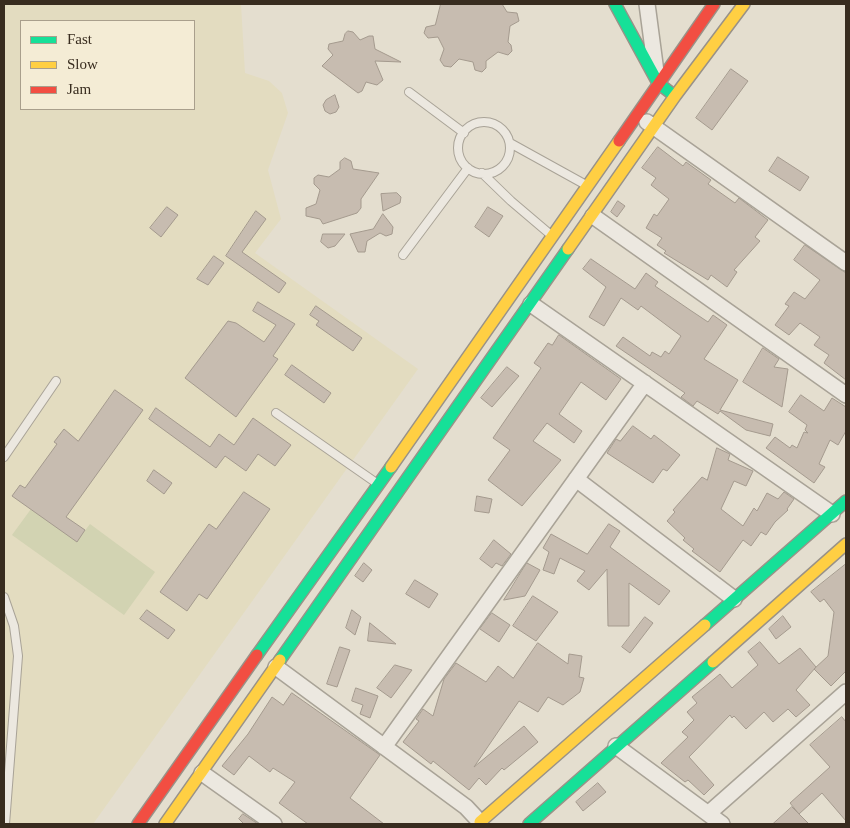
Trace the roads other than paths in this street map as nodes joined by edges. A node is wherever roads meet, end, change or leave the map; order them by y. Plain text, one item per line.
1 (615, 4) edge
2 (647, 4) edge
3 (714, 4) edge
4 (745, 4) edge
5 (658, 84) junction
6 (409, 92) dead end
7 (675, 96) junction
8 (637, 115) junction
9 (655, 127) junction
10 (464, 133) junction
11 (510, 143) junction
12 (468, 168) junction
13 (482, 173) junction
14 (588, 186) junction
15 (593, 216) junction
16 (553, 237) junction
17 (403, 255) dead end
18 (846, 263) edge
19 (531, 304) junction
20 (56, 381) dead end
21 (645, 383) junction
22 (846, 395) edge
23 (276, 413) dead end
24 (4, 457) edge
25 (576, 479) junction
26 (377, 484) junction
27 (846, 501) edge
28 (832, 514) junction
29 (846, 544) edge
30 (4, 598) edge
31 (734, 599) junction
32 (276, 667) junction
33 (846, 692) edge
34 (616, 746) junction
35 (384, 747) junction
36 (202, 773) junction
37 (709, 813) junction
38 (478, 823) edge
39 (498, 823) dead end
40 (5, 824) edge
41 (138, 824) edge
42 (165, 824) edge
43 (274, 824) edge
44 (528, 824) edge
45 (722, 824) edge

1 - 5 main road
2 - 5 street
3 - 5 main road
4 - 7 main road
5 - 7 main road
5 - 8 main road
6 - 10 lane
7 - 9 main road
8 - 9 street
8 - 14 main road
9 - 15 main road
9 - 18 street
10 - 11 lane
10 - 12 lane
11 - 13 lane
11 - 14 lane
12 - 13 lane
12 - 17 lane
13 - 16 lane
14 - 16 main road
15 - 19 main road
15 - 22 street
16 - 26 main road
19 - 21 street
19 - 32 main road
20 - 24 lane
21 - 25 street
21 - 28 street
23 - 26 lane
25 - 31 street
25 - 35 street
26 - 41 main road
27 - 28 main road
28 - 31 main road
29 - 34 main road
30 - 40 lane
31 - 38 main road
32 - 35 street
32 - 36 main road
33 - 37 street
34 - 37 street
34 - 44 main road
35 - 38 street
36 - 42 main road
36 - 43 street
37 - 45 street
38 - 39 main road

